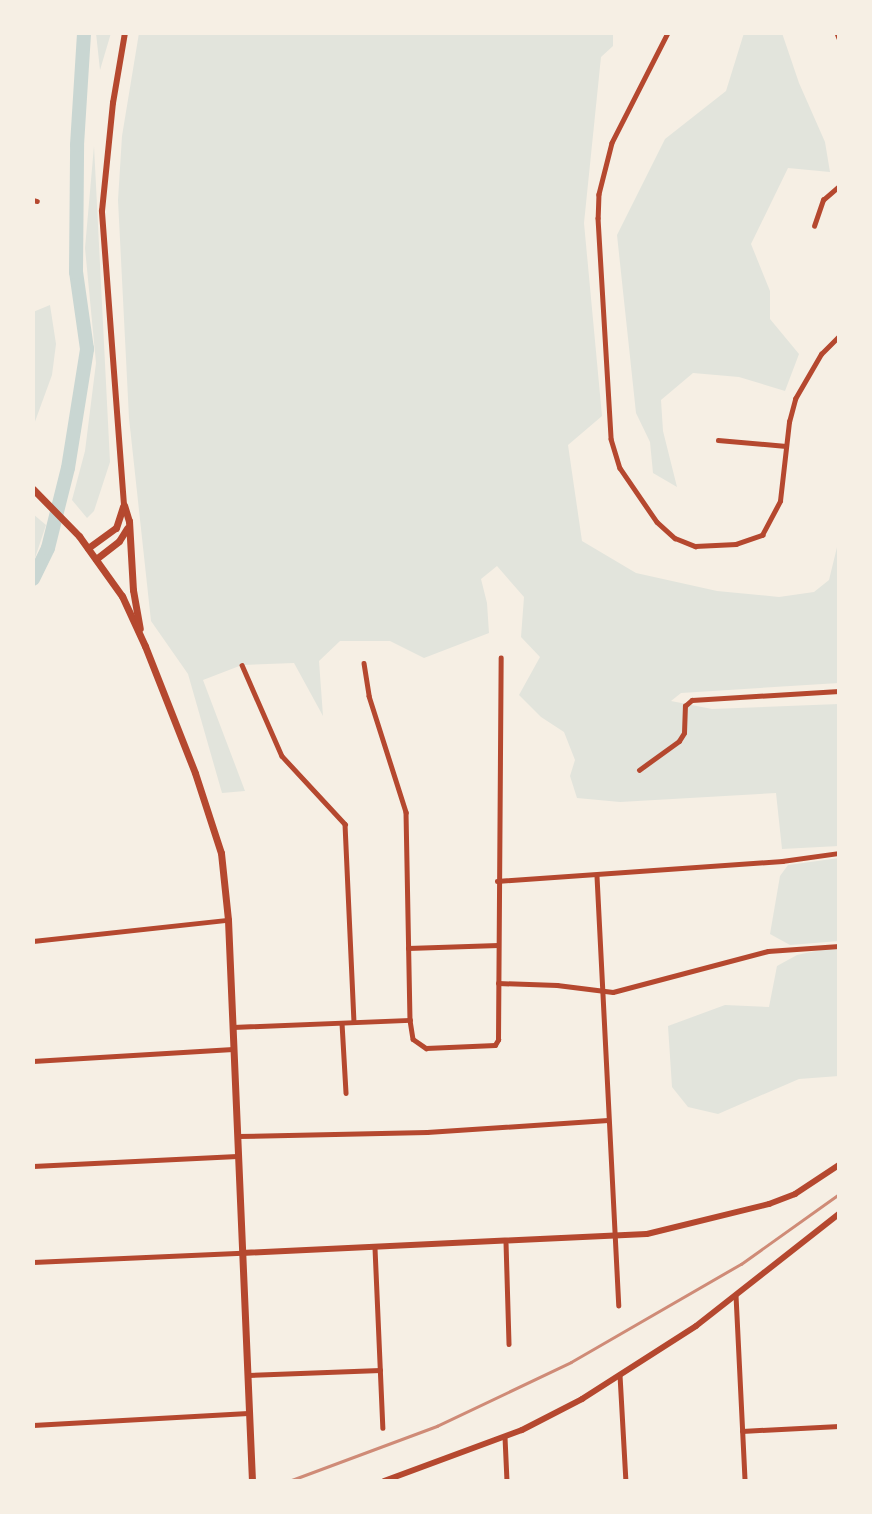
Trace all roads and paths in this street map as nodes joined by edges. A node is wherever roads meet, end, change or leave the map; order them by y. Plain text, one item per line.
1 (125, 33) edge
2 (668, 33) edge
3 (836, 33) edge
4 (839, 38) edge
5 (839, 186) edge
6 (814, 226) dead end
7 (839, 336) edge
8 (718, 440) dead end
9 (786, 446) junction
10 (35, 491) edge
11 (124, 505) junction
12 (129, 521) junction
13 (89, 548) junction
14 (96, 559) junction
15 (145, 646) junction
16 (501, 658) dead end
17 (364, 663) dead end
18 (242, 665) dead end
19 (839, 691) edge
20 (639, 770) dead end
21 (839, 853) edge
22 (597, 876) junction
23 (497, 881) junction
24 (228, 920) junction
25 (33, 941) edge
26 (498, 945) junction
27 (839, 946) edge
28 (408, 948) junction
29 (498, 983) junction
30 (603, 992) junction
31 (410, 1020) junction
32 (354, 1022) junction
33 (342, 1023) junction
34 (233, 1027) junction
35 (233, 1049) junction
36 (33, 1061) edge
37 (346, 1093) dead end
38 (608, 1120) junction
39 (237, 1136) junction
40 (237, 1156) junction
41 (839, 1165) edge
42 (33, 1166) edge
43 (839, 1214) edge
44 (614, 1238) junction
45 (506, 1242) junction
46 (375, 1248) junction
47 (242, 1253) junction
48 (33, 1262) edge
49 (736, 1294) junction
50 (619, 1305) dead end
51 (509, 1344) dead end
52 (380, 1370) junction
53 (246, 1375) junction
54 (620, 1375) junction
55 (248, 1413) junction
56 (33, 1425) edge
57 (839, 1426) edge
58 (383, 1428) dead end
59 (742, 1432) junction
60 (505, 1437) junction
61 (252, 1481) edge
62 (384, 1481) edge
63 (507, 1481) edge
64 (626, 1481) edge
65 (745, 1481) edge

1 - 11 street
2 - 9 street
3 - 4 street
5 - 6 street
7 - 9 street
8 - 9 street
10 - 13 main road
11 - 12 main road
11 - 13 main road
12 - 14 main road
12 - 15 main road
13 - 14 main road
14 - 15 main road
15 - 24 main road
16 - 23 street
17 - 28 street
18 - 32 street
19 - 20 street
21 - 22 street
22 - 23 street
22 - 30 street
23 - 26 street
24 - 25 street
24 - 34 main road
26 - 28 street
26 - 29 street
27 - 30 street
28 - 31 street
29 - 30 street
29 - 31 street
30 - 38 street
31 - 32 street
32 - 33 street
33 - 34 street
33 - 37 street
34 - 35 main road
35 - 36 street
35 - 39 main road
38 - 39 street
38 - 44 street
39 - 40 main road
40 - 42 street
40 - 47 main road
41 - 44 street
43 - 49 street
44 - 45 street
44 - 50 street
45 - 46 street
45 - 51 street
46 - 47 street
46 - 52 street
47 - 48 street
47 - 53 main road
49 - 54 street
49 - 59 street
52 - 53 street
52 - 58 street
53 - 55 main road
54 - 60 street
54 - 64 street
55 - 56 street
55 - 61 main road
57 - 59 street
59 - 65 street
60 - 62 street
60 - 63 street

